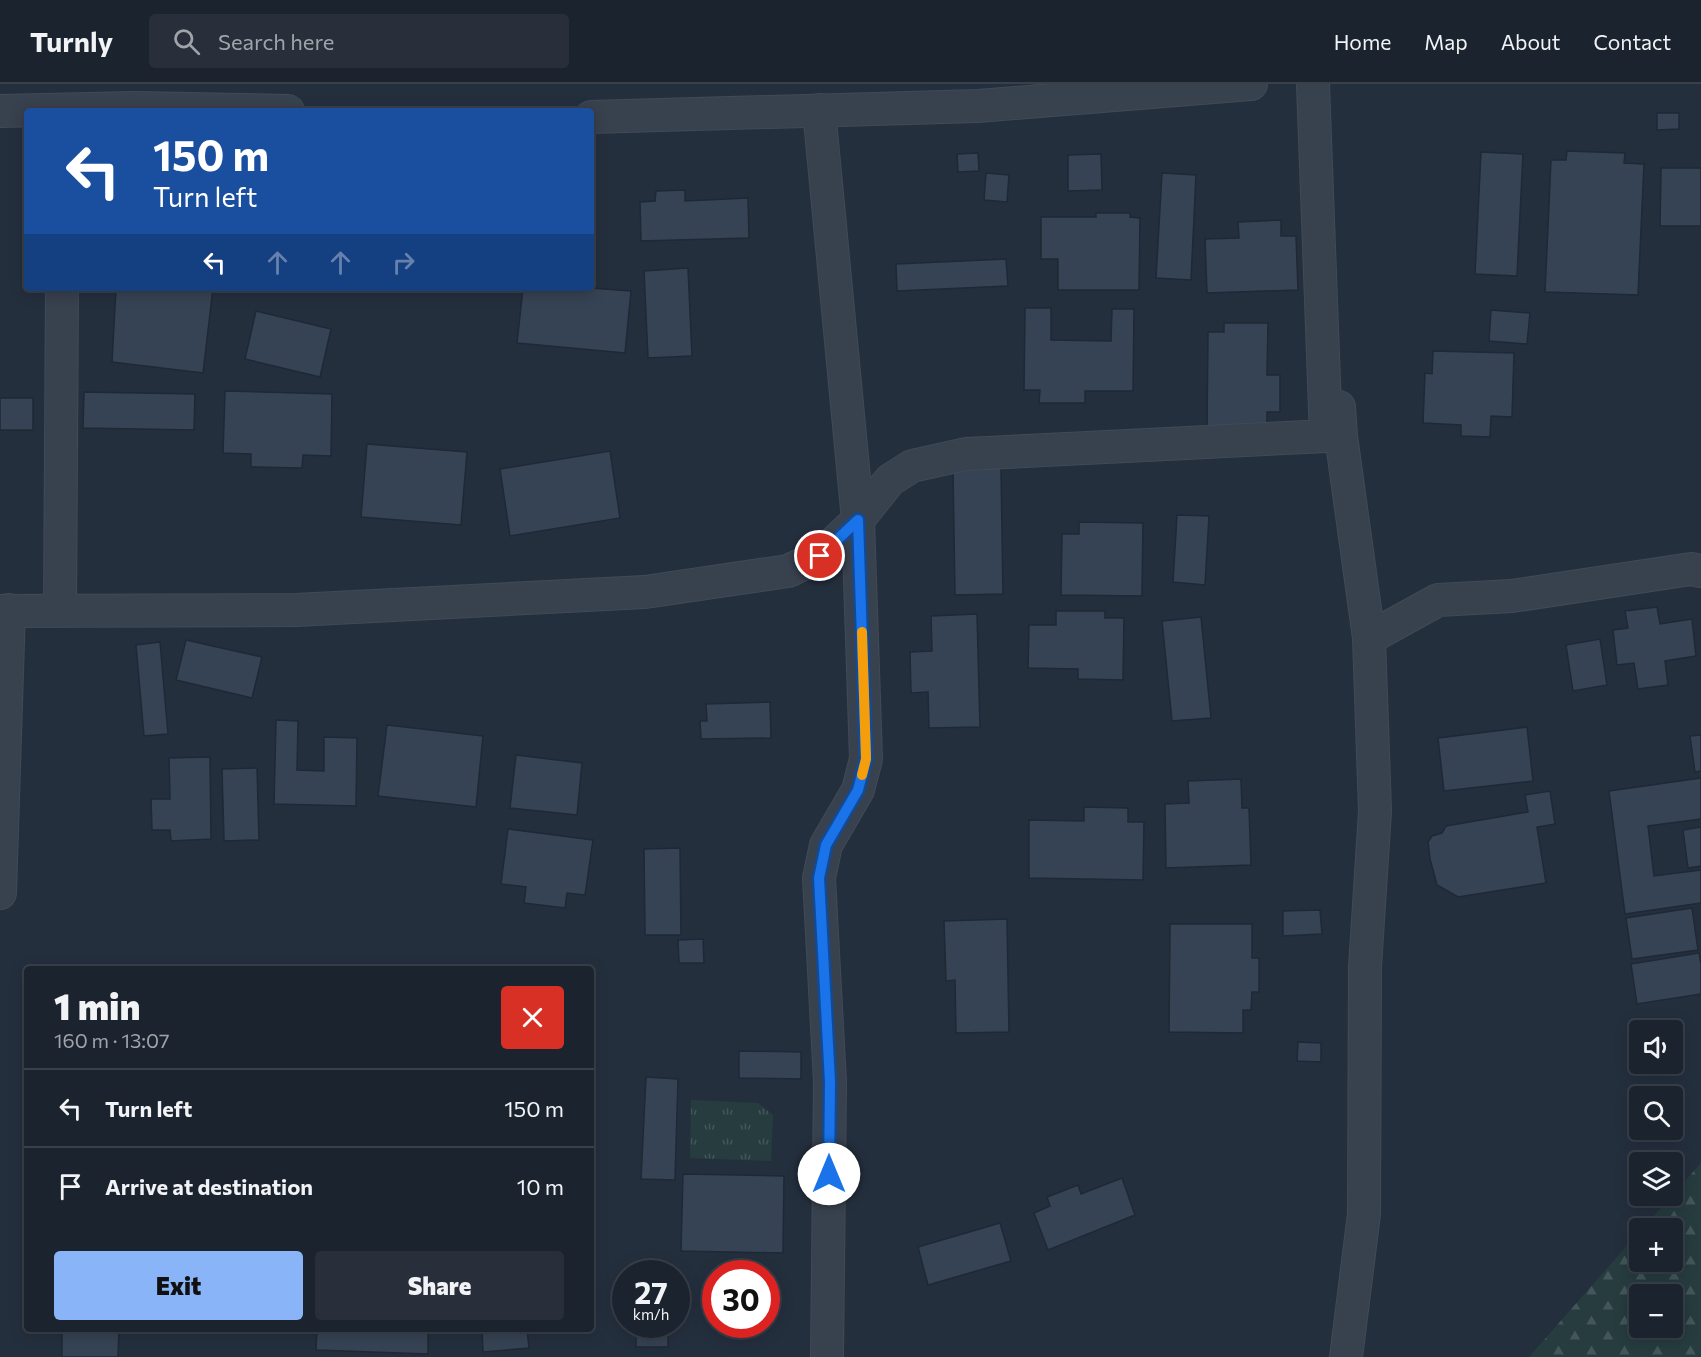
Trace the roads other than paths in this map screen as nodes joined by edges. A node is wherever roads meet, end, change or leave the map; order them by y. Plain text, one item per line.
1 (1251, 84) edge
2 (1313, 84) edge
3 (977, 95) edge
4 (75, 104) edge
5 (32, 108) edge
6 (134, 108) edge
7 (24, 109) edge
8 (819, 110) junction
9 (0, 111) edge
10 (594, 117) edge
11 (62, 291) edge
12 (858, 520) junction
13 (1701, 571) edge
14 (5, 610) edge
15 (60, 610) junction
16 (1369, 638) junction
17 (0, 893) edge
18 (828, 1357) edge
19 (1346, 1357) edge

1 - 3 street
2 - 12 street
2 - 16 street
3 - 8 street
4 - 5 street
4 - 6 street
7 - 9 street
8 - 10 street
8 - 12 street
11 - 15 street
12 - 15 street
12 - 18 street
13 - 16 street
14 - 15 street
14 - 17 street
16 - 19 street

